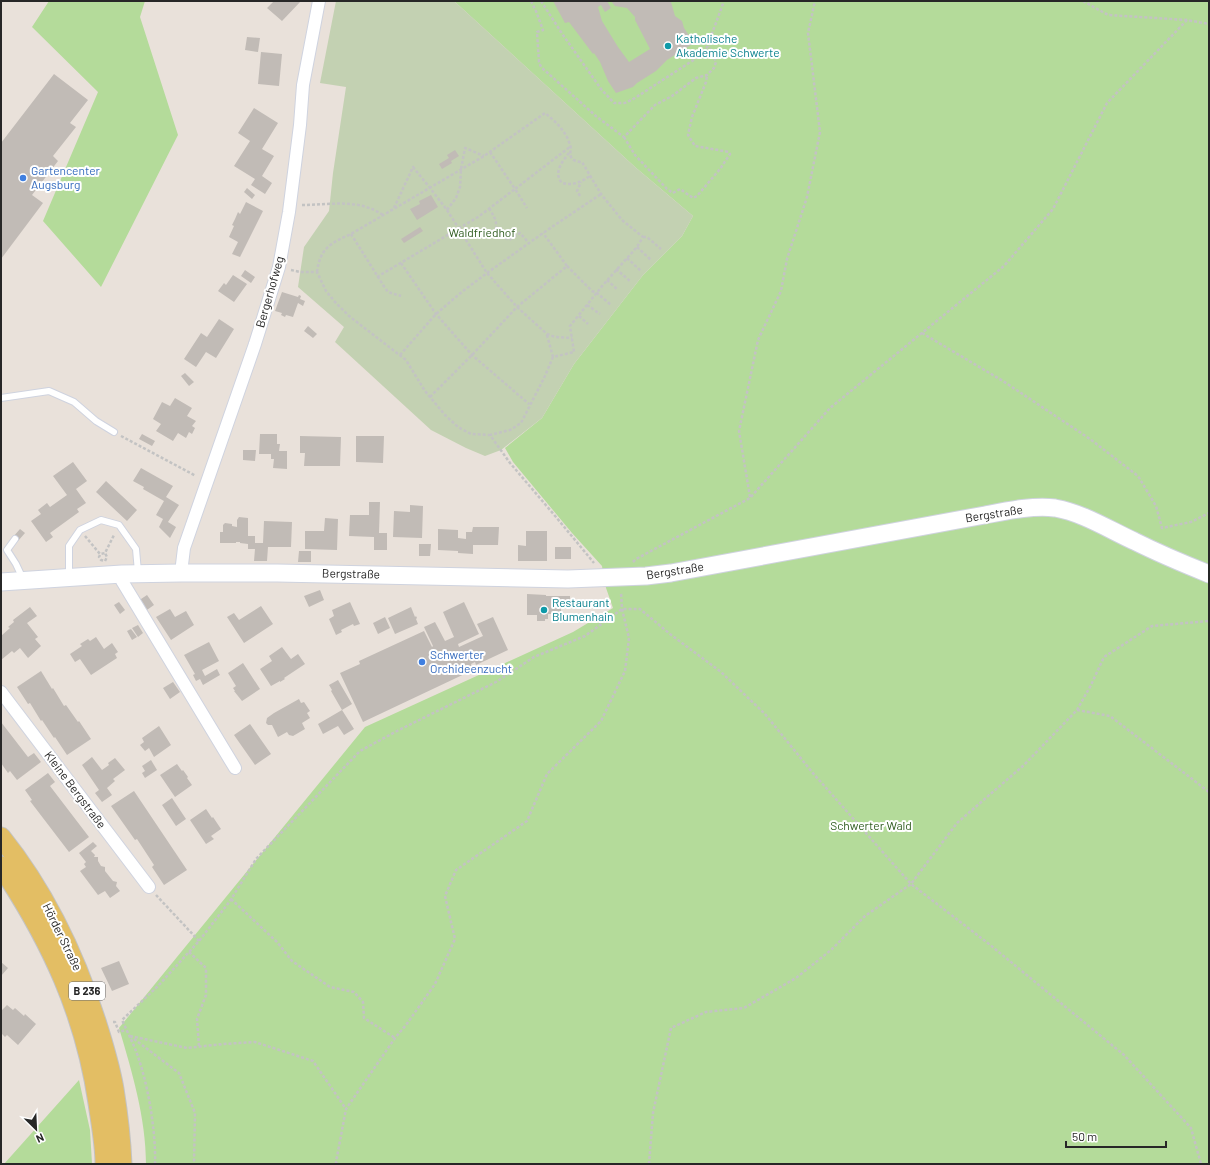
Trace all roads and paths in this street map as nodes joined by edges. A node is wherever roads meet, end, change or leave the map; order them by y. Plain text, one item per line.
1 (319, 1) edge
2 (531, 1) edge
3 (541, 1) edge
4 (724, 1) edge
5 (815, 1) edge
6 (1083, 1) edge
7 (1187, 20) junction
8 (1209, 24) edge
9 (709, 46) junction
10 (707, 75) junction
11 (624, 137) junction
12 (571, 146) junction
13 (490, 152) junction
14 (570, 153) junction
15 (484, 156) junction
16 (461, 169) junction
17 (590, 176) junction
18 (581, 182) junction
19 (430, 188) junction
20 (515, 189) junction
21 (601, 194) junction
22 (580, 196) dead end
23 (290, 205) junction
24 (394, 208) junction
25 (489, 208) junction
26 (527, 208) dead end
27 (446, 210) junction
28 (383, 215) junction
29 (458, 229) junction
30 (543, 233) junction
31 (351, 234) junction
32 (643, 237) junction
33 (529, 243) junction
34 (637, 247) junction
35 (661, 249) dead end
36 (627, 258) junction
37 (651, 260) dead end
38 (401, 263) junction
39 (567, 266) junction
40 (279, 267) junction
41 (616, 269) junction
42 (641, 271) dead end
43 (317, 272) junction
44 (487, 273) junction
45 (377, 277) junction
46 (607, 280) junction
47 (631, 282) dead end
48 (618, 290) dead end
49 (597, 293) junction
50 (401, 296) dead end
51 (587, 304) junction
52 (611, 305) dead end
53 (517, 308) junction
54 (436, 314) junction
55 (600, 314) dead end
56 (579, 316) junction
57 (588, 324) dead end
58 (922, 333) junction
59 (547, 334) junction
60 (572, 338) junction
61 (400, 355) junction
62 (472, 355) junction
63 (553, 357) junction
64 (430, 396) junction
65 (1, 398) edge
66 (529, 404) junction
67 (114, 432) joint
68 (490, 435) junction
69 (208, 483) junction
70 (750, 498) junction
71 (1209, 513) edge
72 (120, 525) junction
73 (80, 530) junction
74 (15, 539) dead end
75 (104, 553) junction
76 (100, 554) junction
77 (597, 567) dead end
78 (181, 573) junction
79 (130, 574) junction
80 (1209, 574) edge
81 (69, 578) junction
82 (620, 578) junction
83 (23, 581) junction
84 (1, 582) edge
85 (622, 609) junction
86 (1209, 621) edge
87 (1, 692) edge
88 (1077, 710) junction
89 (234, 768) dead end
90 (1209, 792) edge
91 (1, 837) edge
92 (1, 866) edge
93 (911, 884) junction
94 (149, 887) joint
95 (231, 899) junction
96 (199, 941) junction
97 (189, 952) junction
98 (129, 1036) junction
99 (395, 1038) junction
100 (199, 1046) junction
101 (346, 1109) junction
102 (105, 1164) edge
103 (122, 1164) edge
104 (155, 1164) edge
105 (194, 1164) edge
106 (337, 1164) edge
107 (649, 1164) edge
108 (1201, 1164) edge

1 - 23 street, Bergerhofweg
2 - 11 path
3 - 9 path
4 - 9 path
5 - 70 path
6 - 7 path
7 - 8 path
7 - 58 path
9 - 10 path
10 - 11 path
10 - 11 path
12 - 13 path
12 - 14 path
12 - 20 path
13 - 15 path
13 - 20 path
14 - 17 path
14 - 18 path
15 - 16 path
15 - 16 path
16 - 19 path
16 - 27 path
17 - 18 path
17 - 21 path
18 - 22 path
19 - 24 path
19 - 24 path
19 - 27 path
20 - 25 path
20 - 26 path
21 - 30 path
21 - 32 path
23 - 28 path
23 - 40 street, Bergerhofweg
24 - 28 path
25 - 29 path
25 - 33 path
27 - 29 path
28 - 31 path
29 - 38 path
29 - 44 path
30 - 33 path
30 - 39 path
31 - 43 path
31 - 45 path
32 - 34 path
32 - 35 path
33 - 44 path
34 - 36 path
34 - 37 path
36 - 41 path
36 - 42 path
38 - 45 path
38 - 54 path
39 - 49 path
39 - 53 path
40 - 43 path
40 - 69 street, Bergerhofweg
41 - 46 path
41 - 47 path
43 - 61 path
44 - 53 path
44 - 54 path
45 - 50 path
46 - 48 path
46 - 49 path
49 - 51 path
49 - 52 path
51 - 55 path
51 - 56 path
53 - 59 path
53 - 62 path
54 - 61 path
54 - 62 path
56 - 57 path
56 - 60 path
58 - 70 path
58 - 71 path
59 - 60 path
59 - 63 path
60 - 63 path
61 - 64 path
62 - 64 path
62 - 66 path
63 - 66 path
64 - 68 path
65 - 67 lane
66 - 68 path
67 - 69 path
68 - 77 path
69 - 78 street, Bergerhofweg
70 - 82 path
72 - 73 lane
72 - 75 path
72 - 79 lane
73 - 76 path
73 - 81 lane
74 - 83 lane
75 - 76 path
75 - 76 path
78 - 79 main road, Bergstraße
78 - 82 main road, Bergstraße
79 - 81 main road, Bergstraße
79 - 89 street
80 - 82 main road, Bergstraße
81 - 83 main road, Bergstraße
83 - 84 main road, Bergstraße
85 - 93 path
85 - 95 path
85 - 99 path
86 - 88 path
87 - 94 street, Kleine Bergstraße
88 - 90 path
88 - 93 path
91 - 103 main road, Hörder Straße / B 236
92 - 102 main road, Hörder Straße / B 236
93 - 107 path
93 - 108 path
94 - 96 path
95 - 96 path
95 - 99 path
96 - 97 path
97 - 98 path
97 - 100 path
98 - 100 path
98 - 104 path
98 - 105 path
99 - 101 path
100 - 101 path
101 - 106 path

